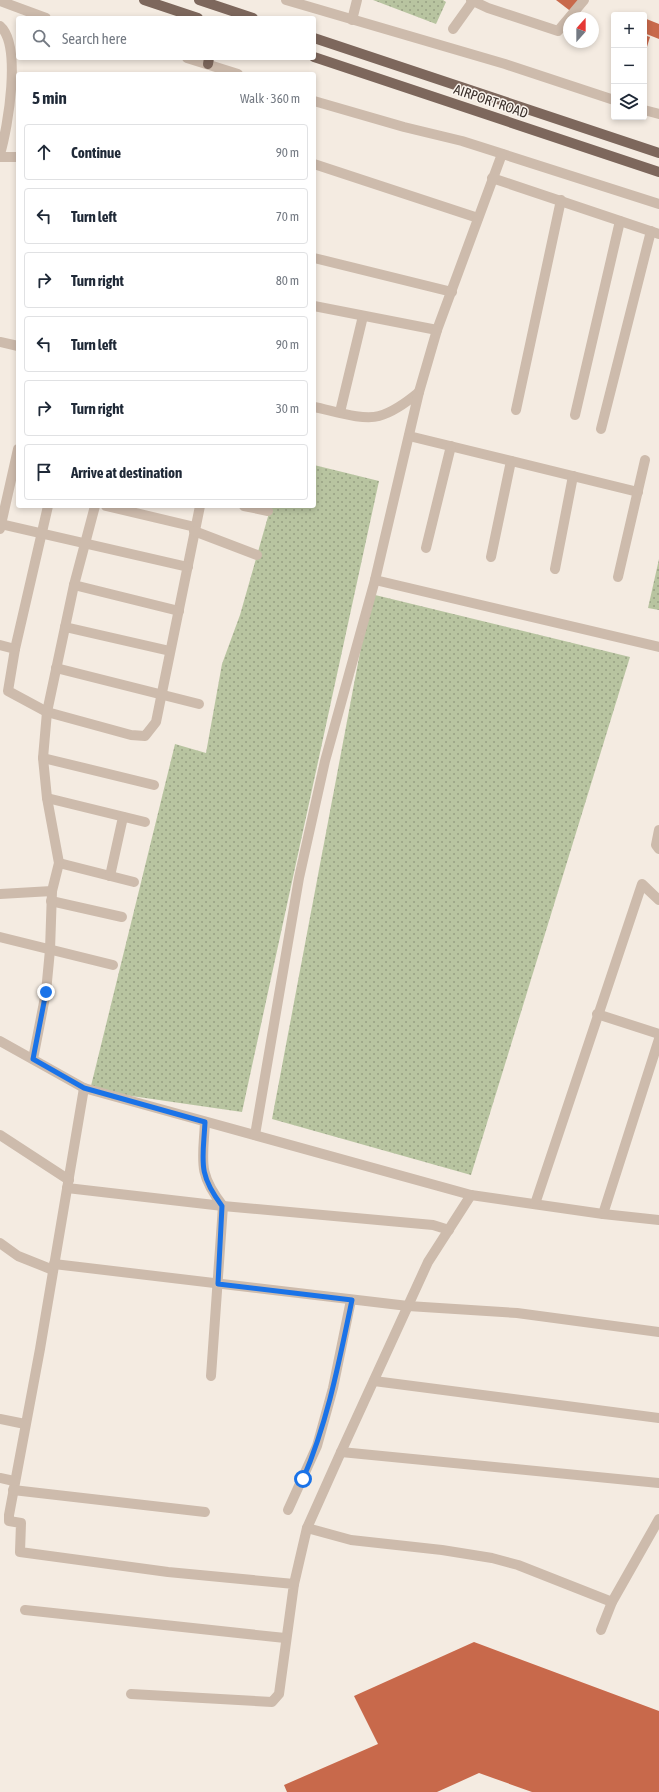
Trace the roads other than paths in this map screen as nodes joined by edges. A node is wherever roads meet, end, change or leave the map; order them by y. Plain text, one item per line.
1 (144, 0) edge
2 (199, 0) edge
3 (286, 0) edge
4 (357, 0) edge
5 (495, 0) edge
6 (584, 0) edge
7 (0, 1) edge
8 (472, 1) edge
9 (488, 8) junction
10 (41, 16) edge
11 (192, 16) edge
12 (247, 16) edge
13 (352, 20) junction
14 (0, 26) edge
15 (454, 29) dead end
16 (316, 39) edge
17 (316, 58) edge
18 (209, 61) edge
19 (234, 72) edge
20 (611, 99) edge
21 (316, 102) edge
22 (647, 111) edge
23 (659, 114) edge
24 (2, 141) edge
25 (659, 152) edge
26 (502, 154) junction
27 (0, 156) edge
28 (16, 157) edge
29 (316, 165) edge
30 (659, 172) edge
31 (492, 178) junction
32 (561, 200) junction
33 (659, 204) edge
34 (478, 218) junction
35 (620, 221) junction
36 (655, 232) edge
37 (316, 258) edge
38 (452, 292) junction
39 (316, 306) edge
40 (363, 316) junction
41 (437, 330) junction
42 (0, 342) edge
43 (16, 346) edge
44 (419, 392) junction
45 (316, 407) edge
46 (516, 410) dead end
47 (340, 412) junction
48 (575, 415) dead end
49 (601, 429) dead end
50 (409, 436) junction
51 (451, 446) junction
52 (16, 458) edge
53 (645, 460) dead end
54 (511, 461) junction
55 (573, 476) junction
56 (638, 492) junction
57 (48, 508) edge
58 (94, 508) edge
59 (114, 508) edge
60 (200, 508) edge
61 (254, 508) edge
62 (268, 511) dead end
63 (0, 527) edge
64 (195, 529) junction
65 (42, 534) junction
66 (85, 544) junction
67 (426, 548) dead end
68 (257, 555) dead end
69 (491, 557) dead end
70 (188, 567) junction
71 (555, 569) dead end
72 (618, 577) dead end
73 (375, 580) junction
74 (74, 585) junction
75 (179, 611) junction
76 (65, 627) junction
77 (0, 645) edge
78 (659, 647) edge
79 (15, 650) junction
80 (170, 651) junction
81 (56, 668) junction
82 (4, 690) edge
83 (161, 694) junction
84 (199, 704) dead end
85 (47, 712) junction
86 (43, 758) junction
87 (154, 785) dead end
88 (47, 798) junction
89 (123, 817) junction
90 (145, 822) dead end
91 (659, 830) edge
92 (659, 849) edge
93 (58, 863) junction
94 (110, 876) junction
95 (134, 882) dead end
96 (0, 894) edge
97 (51, 896) junction
98 (659, 900) edge
99 (122, 917) dead end
100 (0, 937) edge
101 (50, 950) junction
102 (113, 965) dead end
103 (597, 1014) junction
104 (659, 1034) edge
105 (659, 1039) edge
106 (0, 1041) edge
107 (33, 1059) junction
108 (84, 1088) junction
109 (205, 1122) junction
110 (0, 1135) edge
111 (255, 1136) junction
112 (68, 1184) junction
113 (471, 1195) junction
114 (535, 1204) junction
115 (222, 1206) junction
116 (603, 1214) junction
117 (659, 1220) edge
118 (449, 1230) junction
119 (0, 1243) edge
120 (54, 1267) junction
121 (218, 1284) junction
122 (352, 1300) junction
123 (408, 1306) junction
124 (659, 1332) edge
125 (211, 1376) dead end
126 (374, 1381) junction
127 (659, 1418) edge
128 (0, 1419) edge
129 (25, 1424) junction
130 (341, 1452) junction
131 (0, 1478) edge
132 (659, 1483) edge
133 (14, 1486) junction
134 (288, 1510) dead end
135 (205, 1512) dead end
136 (659, 1519) edge
137 (307, 1528) junction
138 (294, 1584) junction
139 (612, 1602) junction
140 (25, 1610) dead end
141 (601, 1630) dead end
142 (285, 1638) junction
143 (131, 1694) dead end

1 - 11 main road
2 - 12 main road
3 - 13 street
4 - 13 street
5 - 9 street
6 - 9 street
7 - 10 street
8 - 9 street
8 - 15 street
13 - 20 street
14 - 24 street
16 - 25 main road, AIRPORT ROAD
17 - 30 main road, AIRPORT ROAD
18 - 19 street
21 - 26 street
22 - 23 street
24 - 27 street
26 - 31 street
26 - 33 street
27 - 28 street
29 - 34 street
31 - 32 street
31 - 34 street
32 - 35 street
32 - 46 street
34 - 38 street
35 - 36 street
35 - 48 street
36 - 49 street
37 - 38 street
38 - 41 street
39 - 40 street
40 - 41 street
40 - 47 street
41 - 44 street
42 - 43 street
44 - 47 street
44 - 50 street
45 - 47 street
50 - 51 street
50 - 73 street
51 - 54 street
51 - 67 street
52 - 63 street
53 - 56 street
54 - 55 street
54 - 69 street
55 - 56 street
55 - 71 street
56 - 72 street
57 - 65 street
58 - 66 street
59 - 64 street
60 - 64 street
61 - 62 street
63 - 65 street
64 - 68 street
64 - 70 street
65 - 66 street
65 - 79 street
66 - 70 street
66 - 74 street
70 - 75 street
73 - 78 street
73 - 111 street
74 - 75 street
74 - 76 street
75 - 80 street
76 - 80 street
76 - 81 street
77 - 79 street
79 - 82 street
80 - 83 street
81 - 83 street
81 - 85 street
82 - 85 street
83 - 84 street
83 - 85 street
85 - 86 street
86 - 87 street
86 - 88 street
88 - 89 street
88 - 93 street
89 - 90 street
89 - 94 street
91 - 92 street
93 - 94 street
93 - 97 street
94 - 95 street
96 - 97 street
97 - 99 street
97 - 101 street
98 - 103 street
100 - 101 street
101 - 102 street
101 - 107 street
103 - 104 street
103 - 114 street
105 - 116 street
106 - 107 street
107 - 108 street
108 - 109 street
108 - 112 street
109 - 111 street
109 - 115 street
110 - 112 street
111 - 113 street
112 - 115 street
112 - 120 street
113 - 114 street
113 - 118 street
114 - 116 street
115 - 118 street
115 - 121 street
116 - 117 street
118 - 123 street
119 - 120 street
120 - 121 street
120 - 129 street
121 - 122 street
121 - 125 street
122 - 123 street
122 - 134 street
123 - 124 street
123 - 126 street
126 - 127 street
126 - 130 street
128 - 129 street
129 - 133 street
130 - 132 street
130 - 137 street
131 - 133 street
133 - 135 street
133 - 138 street
136 - 139 street
137 - 138 street
137 - 139 street
138 - 142 street
139 - 141 street
140 - 142 street
142 - 143 street

